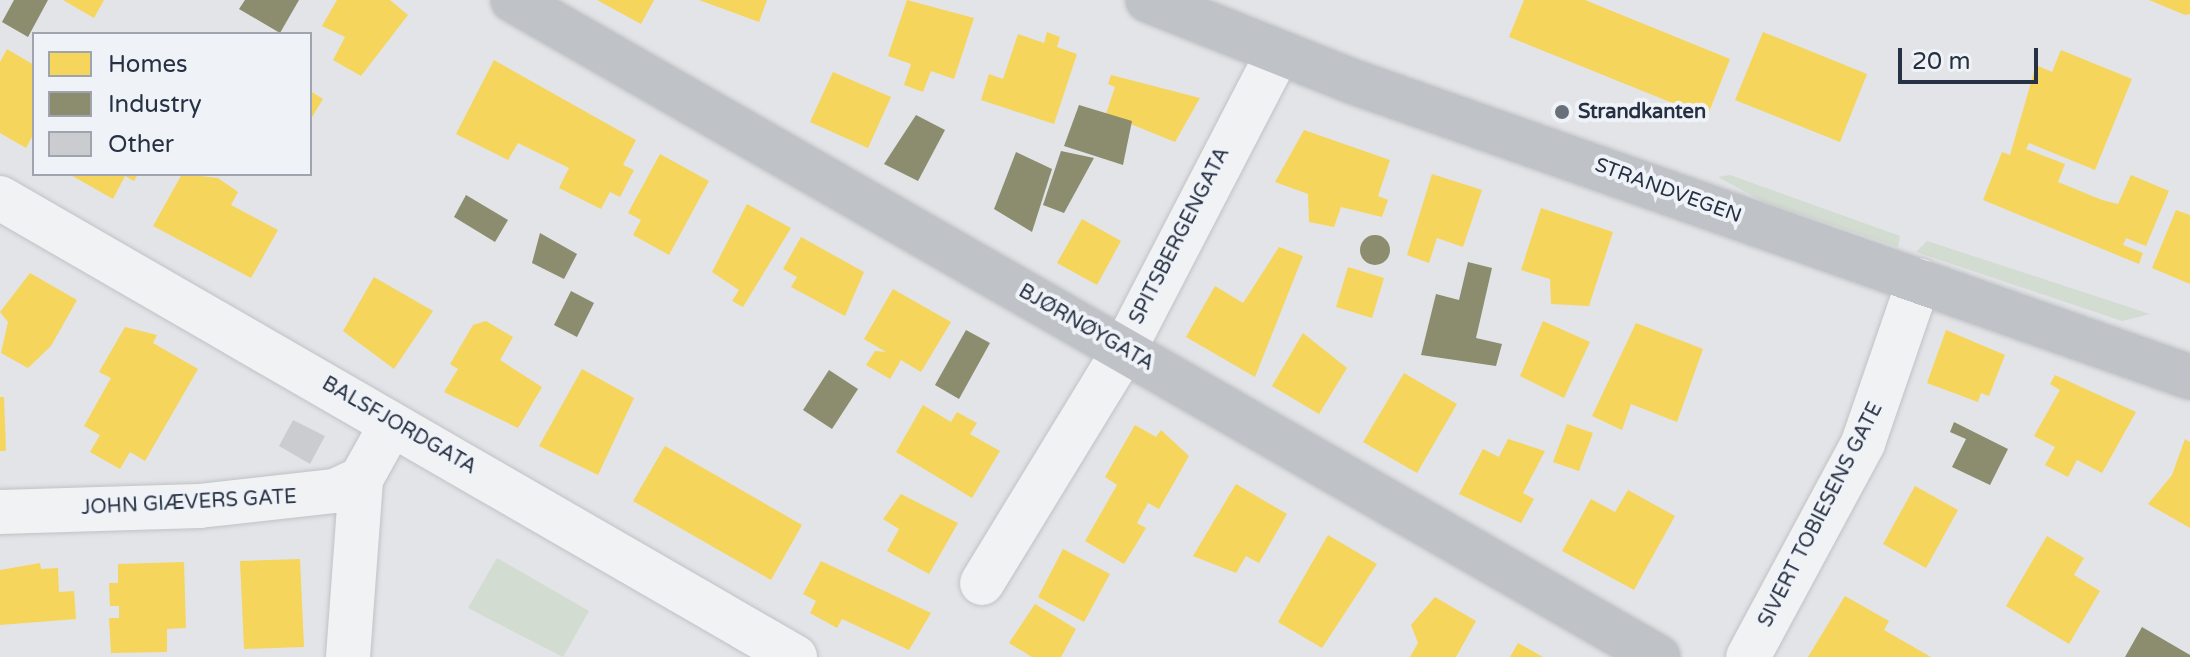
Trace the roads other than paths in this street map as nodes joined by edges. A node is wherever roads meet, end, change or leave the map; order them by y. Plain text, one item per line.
1 (513, 0) edge
2 (1148, 0) edge
3 (1278, 53) junction
4 (0, 198) edge
5 (1919, 280) junction
6 (1124, 350) junction
7 (2190, 377) edge
8 (391, 425) junction
9 (361, 479) junction
10 (0, 512) edge
11 (982, 583) dead end
12 (348, 657) edge
13 (795, 657) edge
14 (1658, 657) edge
15 (1748, 657) edge

1 - 6 street, BJØRNØYGATA
2 - 3 street, STRANDVEGEN
3 - 5 street, STRANDVEGEN
3 - 6 street, SPITSBERGENGATA
4 - 8 street, BALSFJORDGATA
5 - 7 street, STRANDVEGEN
5 - 15 street, SIVERT TOBIESENS GATE
6 - 11 street, SPITSBERGENGATA
6 - 14 street, BJØRNØYGATA
8 - 9 street
8 - 13 street, BALSFJORDGATA
9 - 10 street, JOHN GIÆVERS GATE
9 - 12 street

